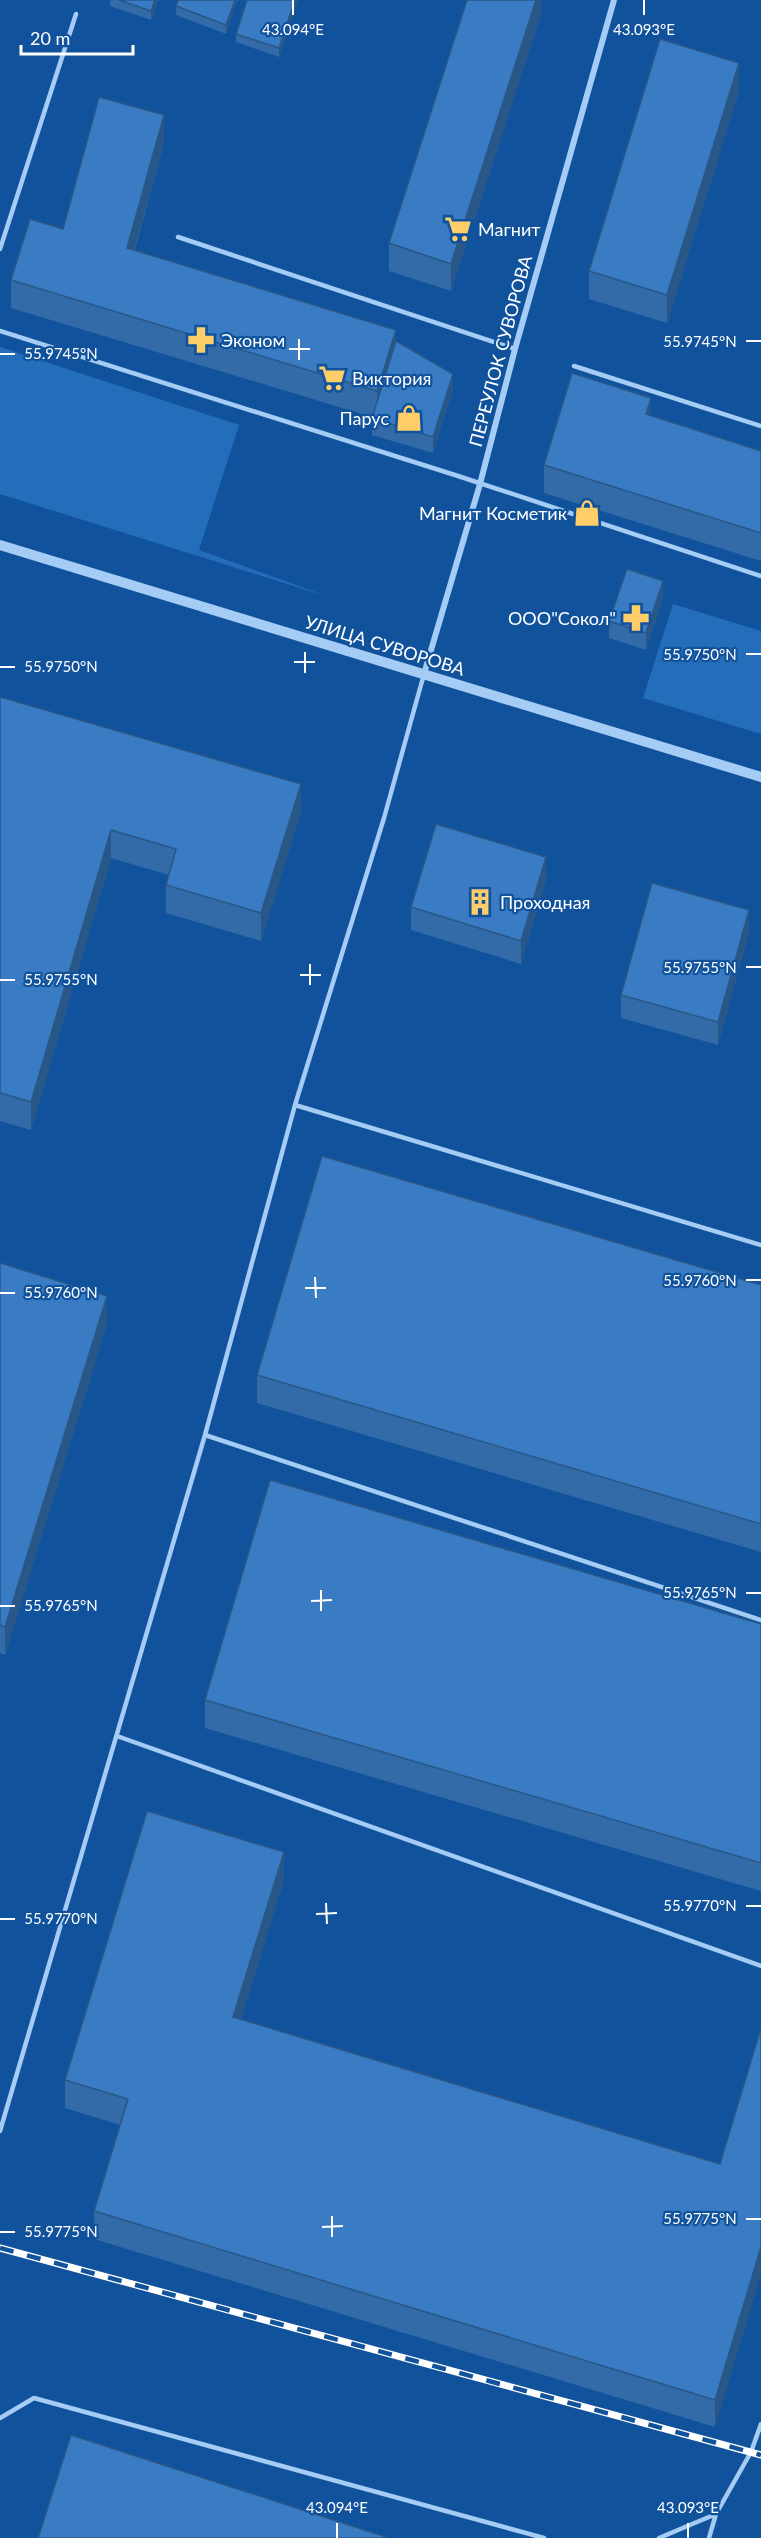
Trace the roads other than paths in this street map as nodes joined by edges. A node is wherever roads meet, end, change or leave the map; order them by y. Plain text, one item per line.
1 (614, 0) edge
2 (76, 14) dead end
3 (178, 237) dead end
4 (0, 249) edge
5 (0, 331) edge
6 (515, 349) junction
7 (574, 366) dead end
8 (761, 426) edge
9 (480, 484) junction
10 (0, 545) edge
11 (761, 576) edge
12 (424, 674) junction
13 (761, 777) edge
14 (295, 1105) junction
15 (761, 1245) edge
16 (205, 1435) junction
17 (761, 1620) edge
18 (117, 1736) junction
19 (761, 1966) edge
20 (0, 2131) edge
21 (0, 2418) edge
22 (761, 2424) edge
23 (716, 2514) junction
24 (544, 2538) edge
25 (658, 2538) edge
26 (709, 2538) edge

1 - 6 street, ПЕРЕУЛОК СУВОРОВА
2 - 4 lane
3 - 6 lane
5 - 9 lane
6 - 9 street, ПЕРЕУЛОК СУВОРОВА
7 - 8 lane
9 - 11 lane
9 - 12 street, ПЕРЕУЛОК СУВОРОВА
10 - 12 street, УЛИЦА СУВОРОВА
12 - 13 street, УЛИЦА СУВОРОВА
12 - 14 lane
14 - 15 lane
14 - 16 lane
16 - 17 lane
16 - 18 lane
18 - 19 lane
18 - 20 lane
21 - 24 lane
22 - 23 lane
23 - 25 lane
23 - 26 lane

